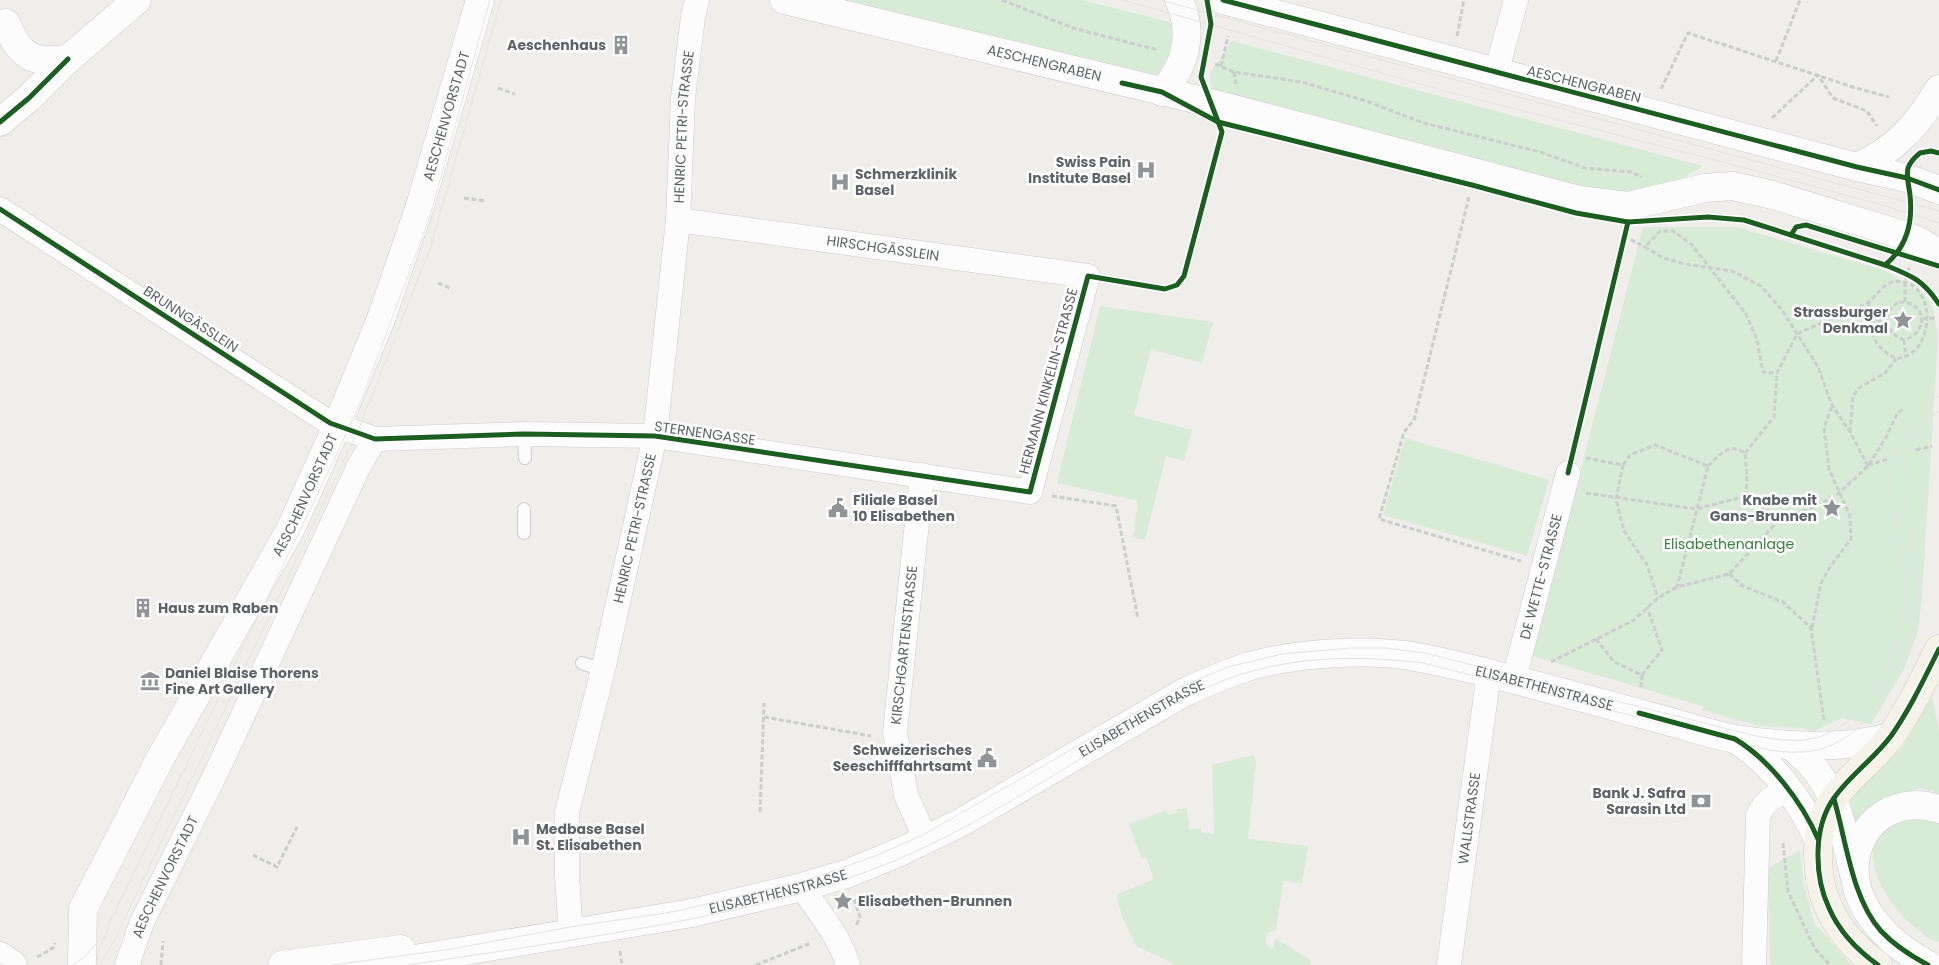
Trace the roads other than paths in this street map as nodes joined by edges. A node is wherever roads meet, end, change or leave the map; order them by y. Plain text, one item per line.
1 (137, 0) edge
2 (480, 0) edge
3 (697, 0) edge
4 (784, 0) edge
5 (1179, 0) edge
6 (1223, 0) edge
7 (1516, 0) edge
8 (7, 20) edge
9 (68, 59) junction
10 (1496, 73) junction
11 (1939, 89) edge
12 (1162, 92) junction
13 (0, 122) edge
14 (1857, 167) junction
15 (1939, 190) edge
16 (0, 209) edge
17 (678, 220) junction
18 (1939, 254) edge
19 (1088, 276) joint
20 (337, 426) junction
21 (524, 434) junction
22 (655, 436) junction
23 (375, 439) junction
24 (525, 458) dead end
25 (1571, 473) road end
26 (922, 475) junction
27 (1030, 492) joint
28 (524, 509) dead end
29 (524, 533) dead end
30 (1939, 649) edge
31 (1513, 679) junction
32 (1890, 737) junction
33 (1735, 739) junction
34 (1789, 745) junction
35 (1789, 790) junction
36 (1834, 799) junction
37 (1939, 809) edge
38 (926, 840) junction
39 (1818, 840) junction
40 (1854, 874) junction
41 (802, 887) junction
42 (571, 934) junction
43 (0, 956) edge
44 (13, 965) edge
45 (82, 965) edge
46 (126, 965) edge
47 (282, 965) edge
48 (379, 965) edge
49 (848, 965) edge
50 (1449, 965) edge
51 (1754, 965) edge
52 (1878, 965) edge
53 (1928, 965) edge

1 - 9 street
2 - 20 street, AESCHENVORSTADT
3 - 17 street, HENRIC PETRI-STRASSE
4 - 12 street, AESCHENGRABEN
5 - 12 street
6 - 10 street, AESCHENGRABEN
7 - 10 street
8 - 9 street
9 - 13 street
10 - 14 street, AESCHENGRABEN
11 - 14 street
12 - 18 street, AESCHENGRABEN
14 - 15 street, AESCHENGRABEN
16 - 20 street, BRUNNGÄSSLEIN
17 - 19 street, HIRSCHGÄSSLEIN
17 - 22 street, HENRIC PETRI-STRASSE
19 - 27 street, HERMANN KINKELIN-STRASSE
20 - 23 street, BRUNNGÄSSLEIN
20 - 45 street, AESCHENVORSTADT
21 - 22 street, STERNENGASSE
21 - 23 street, STERNENGASSE
21 - 24 lane
22 - 26 street, STERNENGASSE
22 - 42 street, HENRIC PETRI-STRASSE
23 - 46 street, AESCHENVORSTADT
25 - 31 street, DE WETTE-STRASSE
26 - 27 street, STERNENGASSE
26 - 38 street, KIRSCHGARTENSTRASSE
28 - 29 lane
30 - 32 main road
31 - 33 street, ELISABETHENSTRASSE
31 - 38 street, ELISABETHENSTRASSE
31 - 50 street, WALLSTRASSE
32 - 34 street, ELISABETHENSTRASSE
32 - 36 main road
33 - 34 street, ELISABETHENSTRASSE
33 - 35 street, ELISABETHENSTRASSE
34 - 36 street
35 - 39 street, ELISABETHENSTRASSE
35 - 51 street
36 - 39 main road
36 - 40 street
37 - 40 street
38 - 41 street, ELISABETHENSTRASSE
39 - 52 main road
40 - 53 street
41 - 42 street, ELISABETHENSTRASSE
41 - 49 street
42 - 47 street, ELISABETHENSTRASSE
42 - 48 street, ELISABETHENSTRASSE
43 - 44 street

